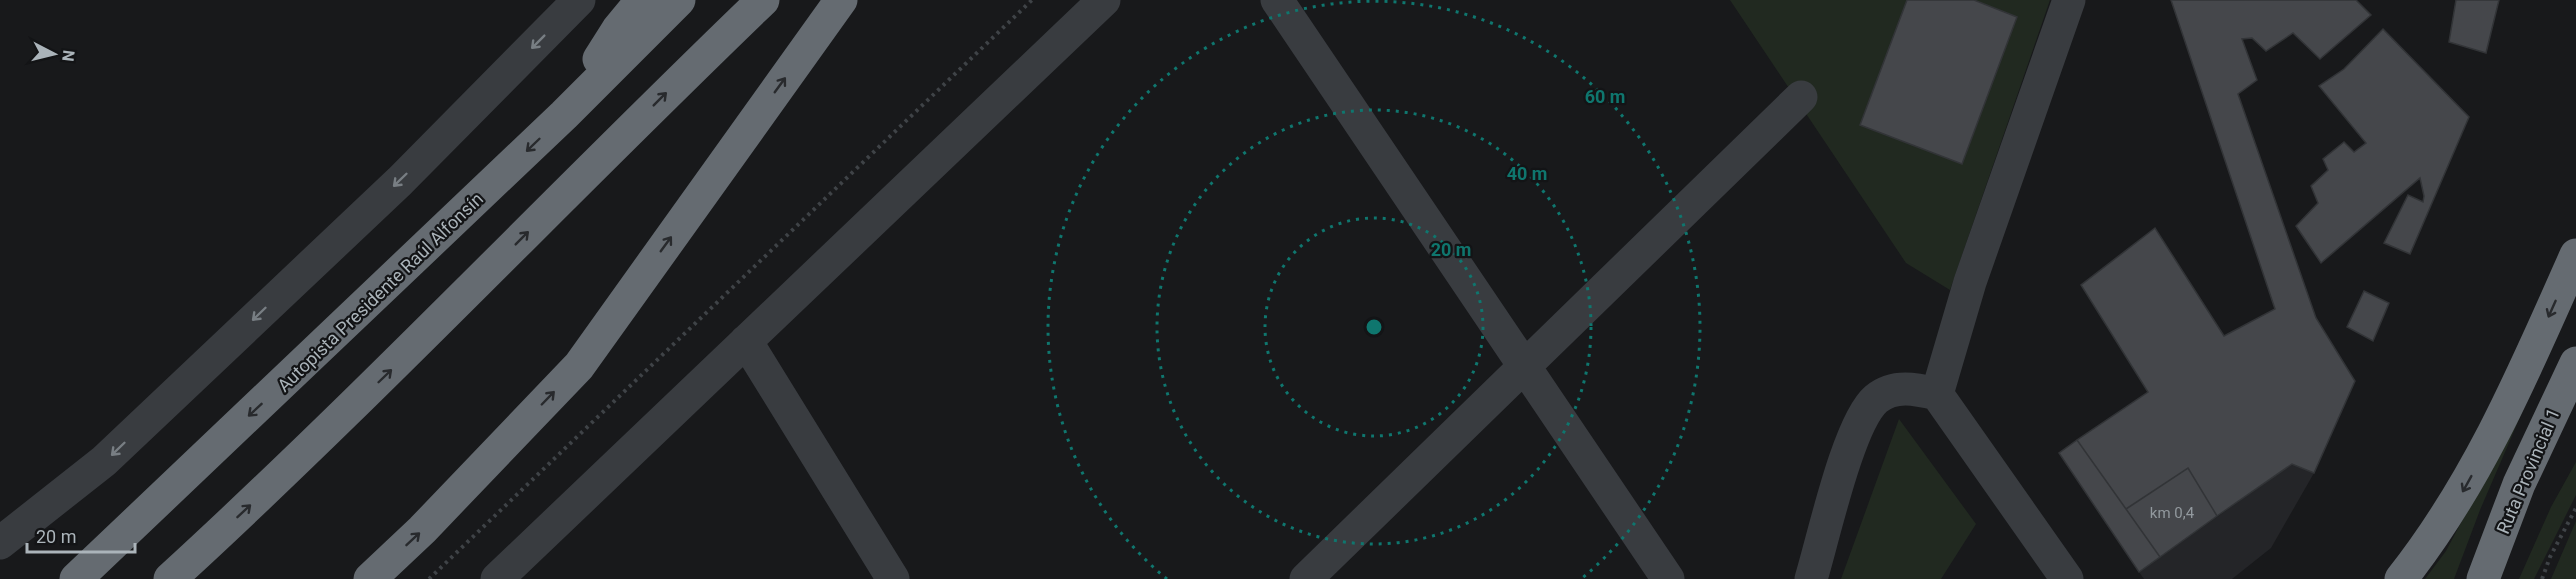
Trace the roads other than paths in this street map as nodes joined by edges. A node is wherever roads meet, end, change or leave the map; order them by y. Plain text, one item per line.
1 (579, 0) edge
2 (642, 0) edge
3 (679, 0) edge
4 (763, 0) edge
5 (841, 0) edge
6 (1104, 0) edge
7 (1277, 0) edge
8 (2069, 0) edge
9 (1801, 97) dead end
10 (564, 115) junction
11 (2576, 255) edge
12 (746, 341) junction
13 (2576, 363) edge
14 (1524, 366) junction
15 (1937, 394) junction
16 (0, 543) edge
17 (76, 579) edge
18 (170, 579) edge
19 (370, 579) edge
20 (497, 579) edge
21 (893, 579) edge
22 (1306, 579) edge
23 (1668, 579) edge
24 (1811, 579) edge
25 (2067, 579) edge
26 (2401, 579) edge
27 (2483, 579) edge

1 -> 16 street
2 - 10 highway
3 - 10 highway, Autopista Presidente Raúl Alfonsín
18 -> 4 highway
19 -> 5 highway
6 - 12 street
7 - 14 street
8 - 15 street
9 - 14 street
10 -> 17 highway, Autopista Presidente Raúl Alfonsín
11 -> 26 highway
12 - 20 street
12 - 21 street
13 - 27 highway, Ruta Provincial 1
14 - 22 street
14 - 23 street
15 - 24 street
15 - 25 street

